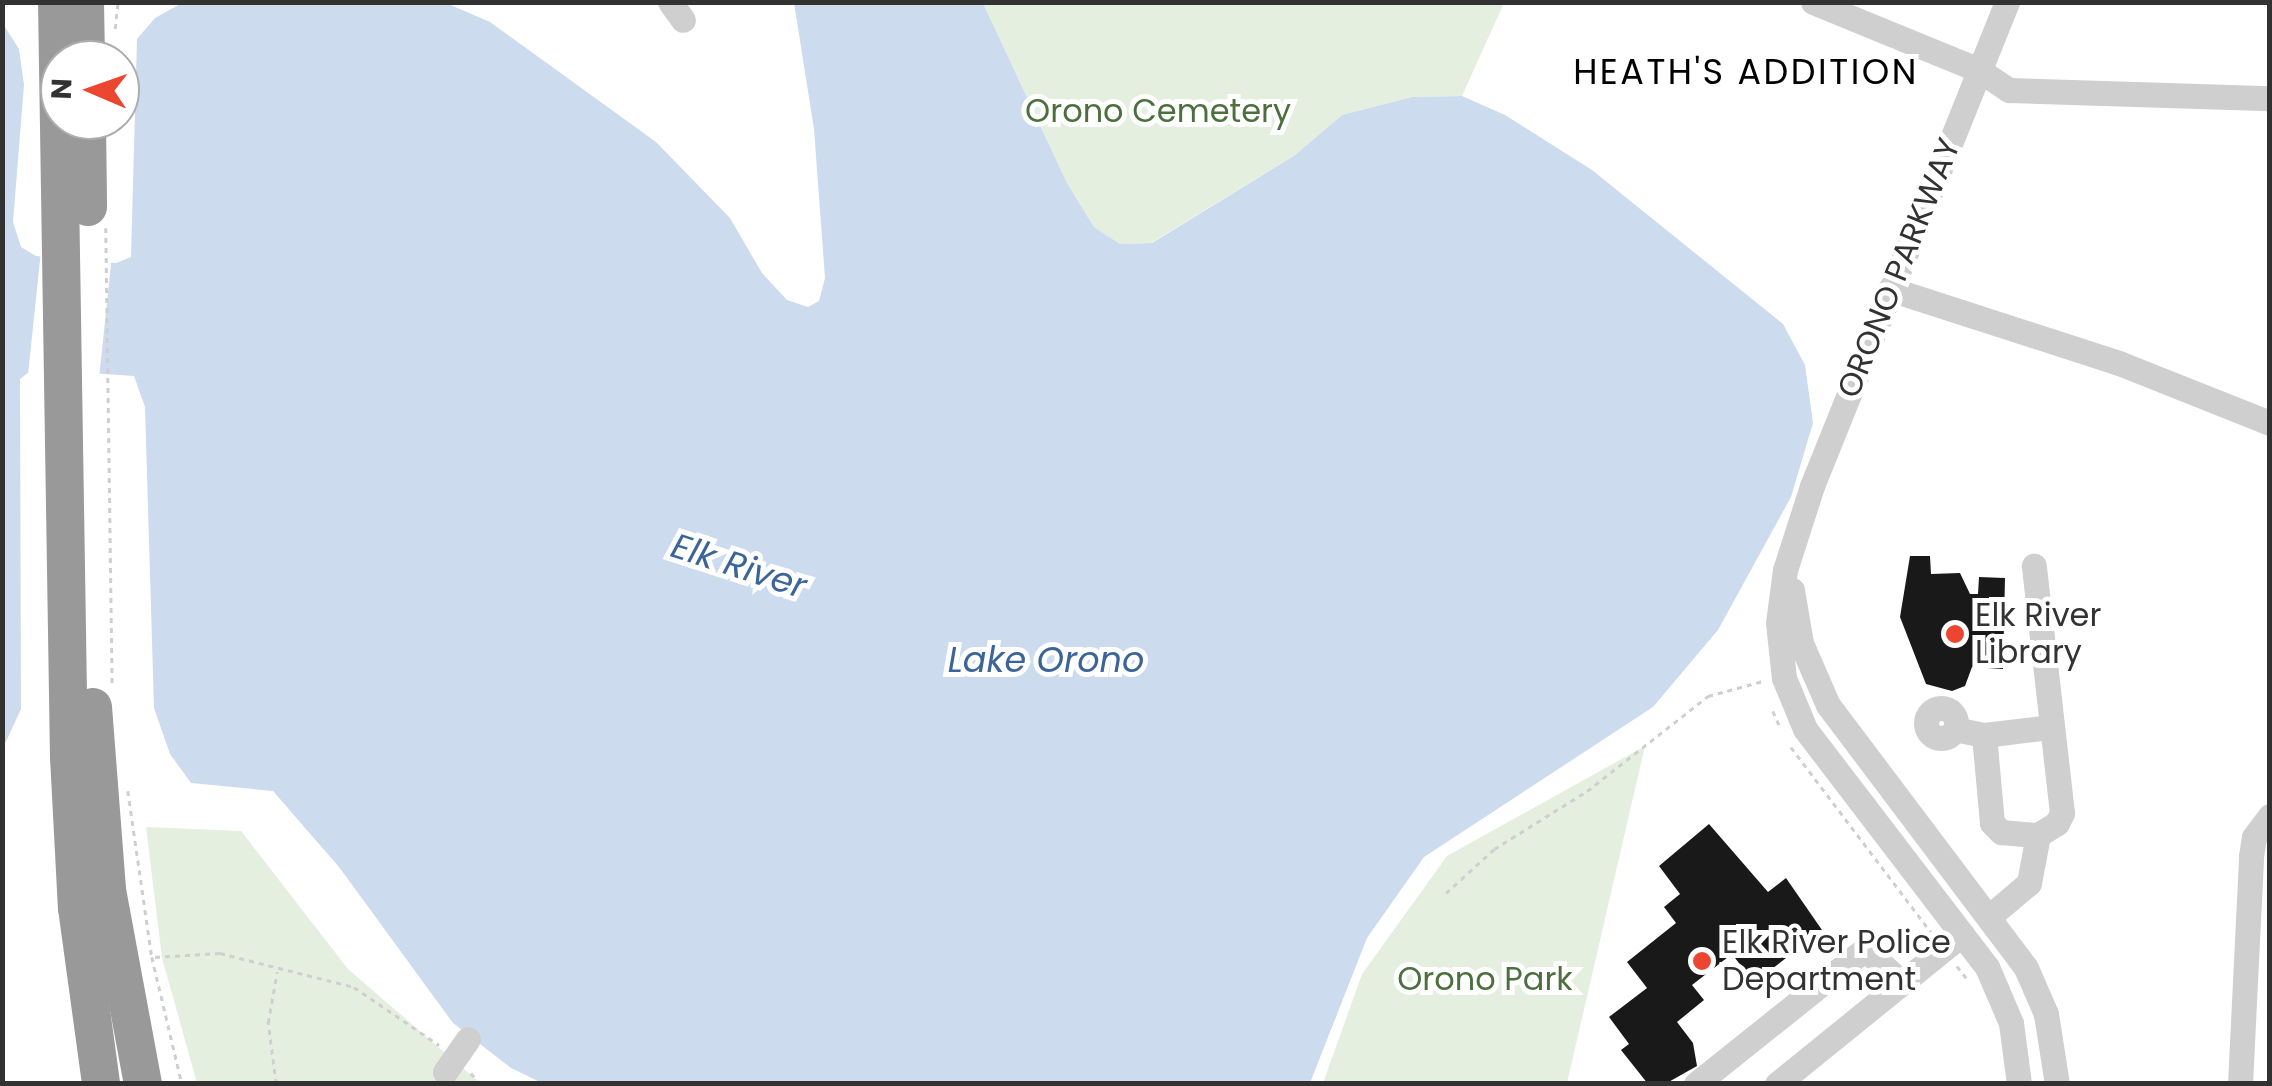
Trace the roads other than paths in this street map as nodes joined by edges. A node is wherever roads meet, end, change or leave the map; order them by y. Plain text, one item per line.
1 (57, 2) edge
2 (85, 2) edge
3 (1813, 2) edge
4 (2006, 2) edge
5 (86, 40) edge
6 (1979, 70) junction
7 (2270, 98) edge
8 (86, 140) edge
9 (86, 244) junction
10 (1890, 289) junction
11 (87, 405) junction
12 (2270, 423) edge
13 (1795, 536) junction
14 (2034, 566) dead end
15 (2050, 728) junction
16 (1955, 729) dead end
17 (1984, 735) junction
18 (2265, 820) edge
19 (2038, 835) junction
20 (1990, 916) junction
21 (1953, 941) junction
22 (1902, 982) junction
23 (2054, 1050) junction
24 (2018, 1057) junction
25 (101, 1084) edge
26 (143, 1084) edge
27 (1696, 1084) edge
28 (1777, 1084) edge
29 (2019, 1084) edge
30 (2057, 1084) edge
31 (2240, 1084) edge

1 - 9 highway
2 - 5 highway
3 - 6 street
4 - 6 street, ORONO PARKWAY
6 - 7 street
6 - 10 street, ORONO PARKWAY
8 - 9 highway
9 - 11 highway
10 - 12 street
10 - 13 street, ORONO PARKWAY
11 - 25 highway
11 - 26 highway
13 - 20 street
13 - 21 street
14 - 15 street
15 - 17 street
15 - 19 street
16 - 17 street
17 - 19 street
18 - 31 street
19 - 20 street
20 - 23 street
21 - 22 street
21 - 24 street
22 - 27 street
22 - 28 street
23 - 24 street
23 - 30 street
24 - 29 street

